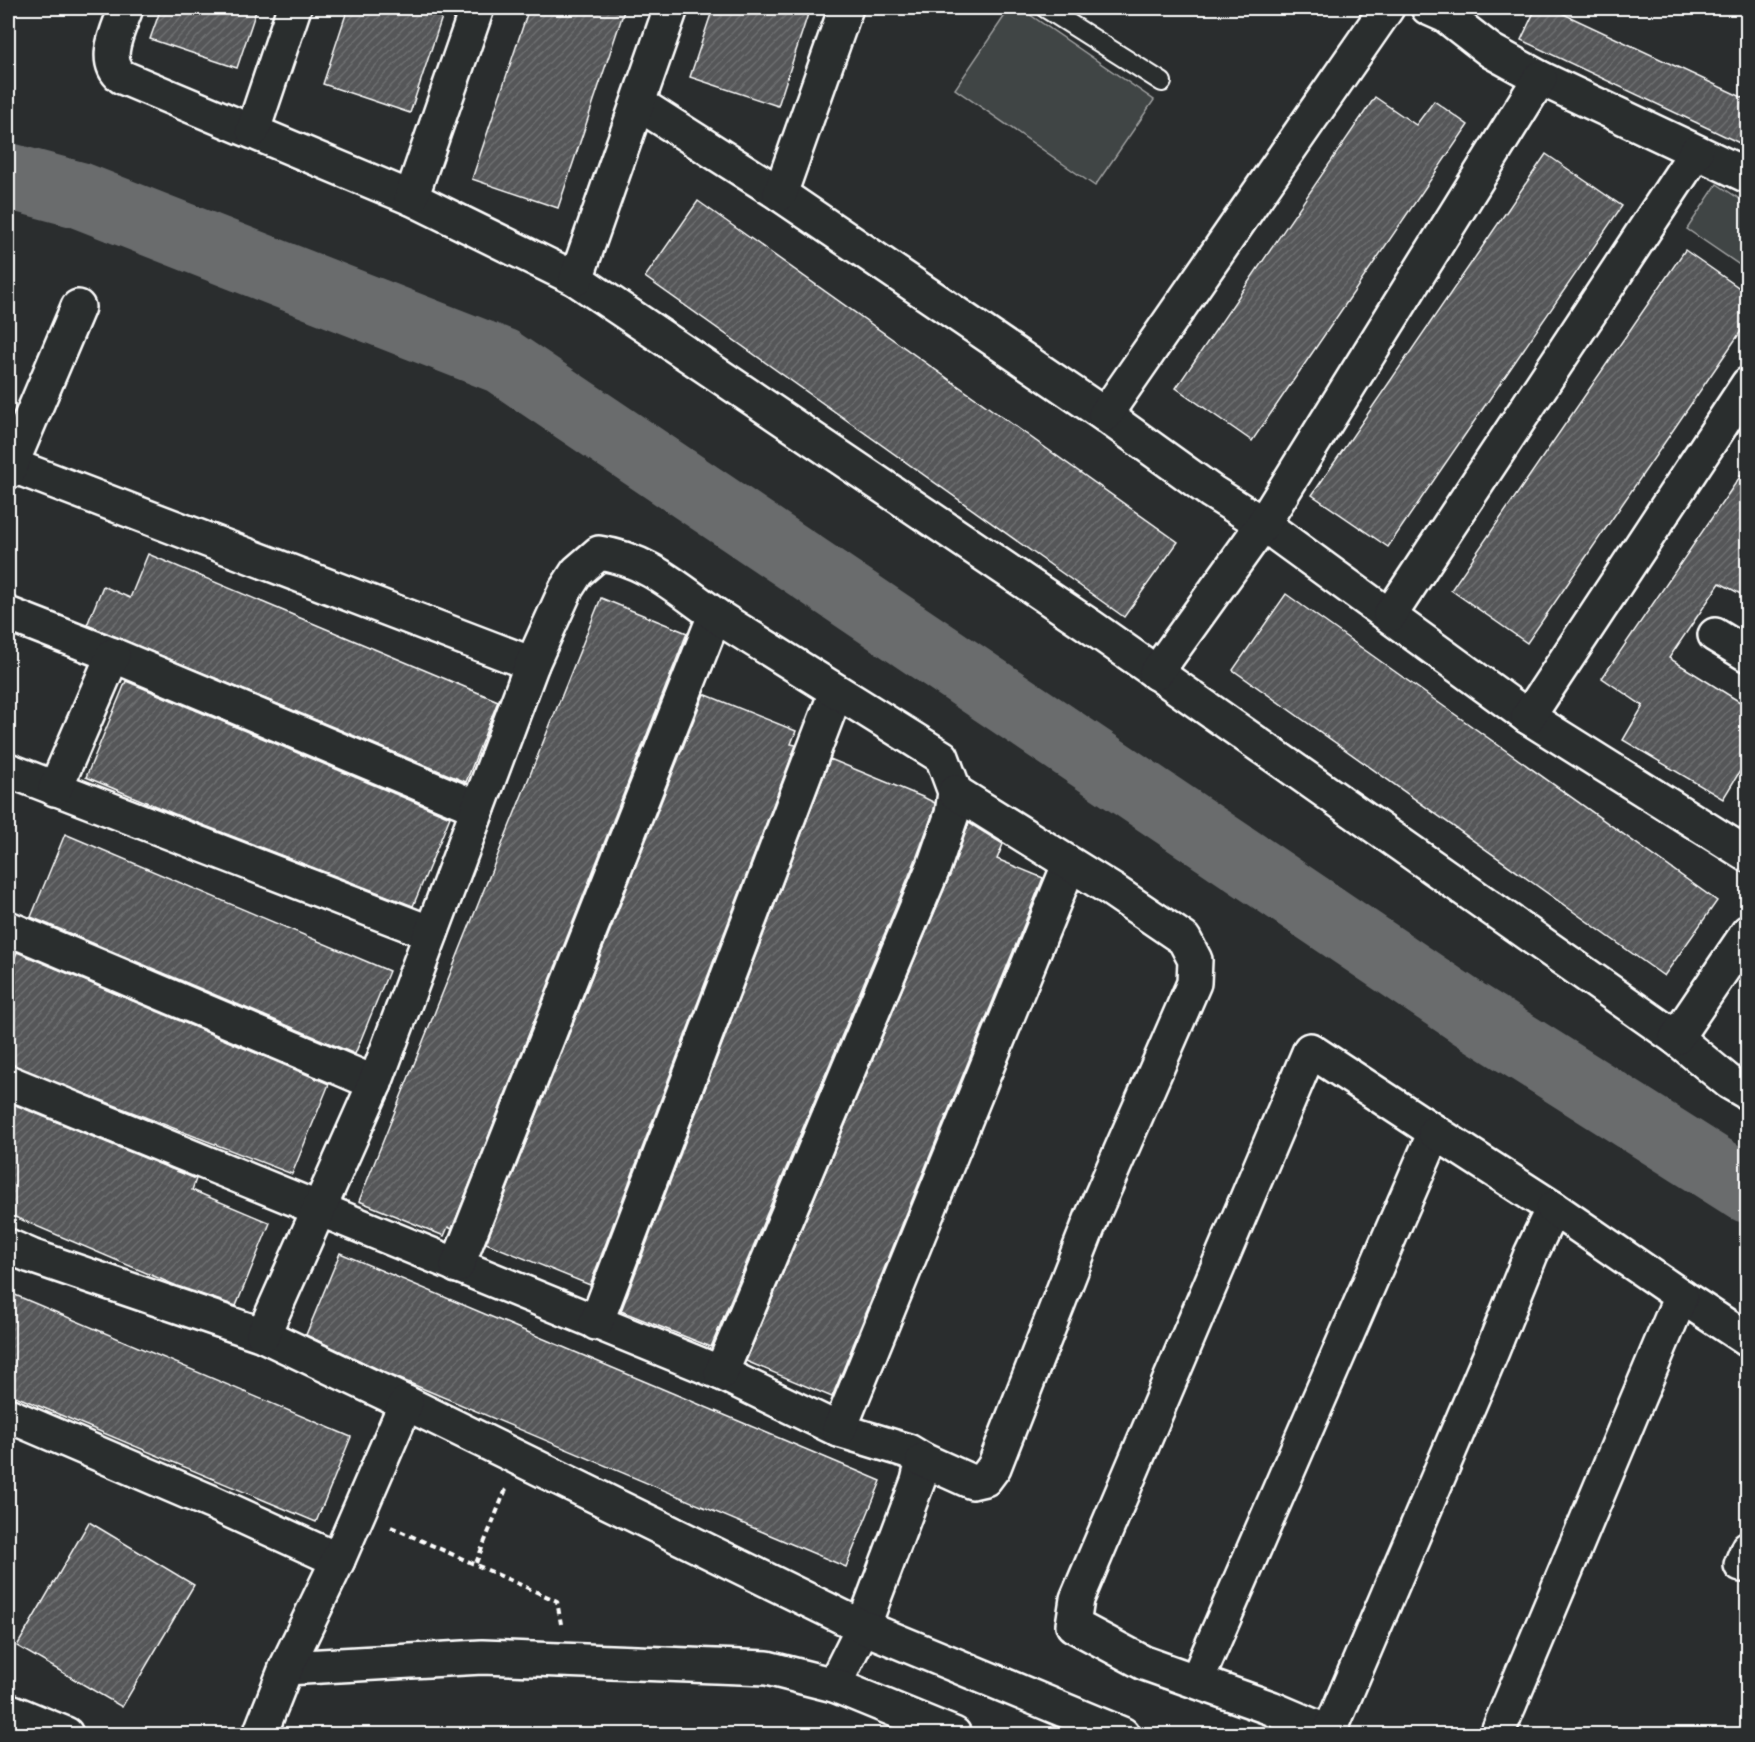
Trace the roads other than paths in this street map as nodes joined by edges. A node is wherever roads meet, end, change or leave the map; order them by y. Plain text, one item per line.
1 (126, 8) edge
2 (294, 8) edge
3 (477, 8) edge
4 (671, 8) edge
5 (846, 8) edge
6 (1045, 8) edge
7 (1387, 8) edge
8 (1441, 10) edge
9 (1540, 78) junction
10 (1162, 82) dead end
11 (639, 105) junction
12 (254, 130) junction
13 (1696, 152) junction
14 (1748, 176) edge
15 (780, 194) junction
16 (411, 198) junction
17 (576, 279) junction
18 (78, 307) dead end
19 (1748, 384) edge
20 (1105, 415) junction
21 (9, 469) edge
22 (1263, 524) junction
23 (8, 614) edge
24 (715, 615) junction
25 (1390, 615) junction
26 (1715, 635) dead end
27 (114, 655) junction
28 (1748, 655) edge
29 (532, 664) junction
30 (1156, 673) junction
31 (836, 692) junction
32 (1528, 717) junction
33 (8, 770) edge
34 (55, 789) junction
35 (955, 792) junction
36 (478, 808) junction
37 (1748, 855) edge
38 (1069, 866) junction
39 (8, 928) edge
40 (1748, 932) edge
41 (431, 933) junction
42 (1676, 1038) junction
43 (8, 1082) edge
44 (375, 1083) junction
45 (1748, 1093) edge
46 (1435, 1132) junction
47 (320, 1208) junction
48 (1553, 1208) junction
49 (8, 1246) edge
50 (457, 1266) junction
51 (1681, 1296) junction
52 (596, 1323) junction
53 (263, 1335) junction
54 (1748, 1340) edge
55 (721, 1373) junction
56 (406, 1403) junction
57 (8, 1415) edge
58 (839, 1430) junction
59 (923, 1460) junction
60 (338, 1560) junction
61 (863, 1627) junction
62 (286, 1668) junction
63 (1197, 1680) junction
64 (834, 1685) junction
65 (8, 1710) edge
66 (66, 1734) edge
67 (260, 1734) edge
68 (954, 1734) edge
69 (1122, 1734) edge
70 (1330, 1734) edge
71 (1497, 1734) edge

1 - 12 street
2 - 12 street
3 - 16 street
4 - 11 street
5 - 15 street
6 - 10 lane
7 - 20 street
8 - 9 street
9 - 13 street
9 - 22 street
11 - 15 street
11 - 17 street
12 - 16 street
13 - 14 street
13 - 25 street
15 - 20 street
16 - 17 street
17 - 30 street
18 - 21 street
19 - 32 street
20 - 22 street
21 - 29 street
22 - 25 street
22 - 30 street
23 - 27 street
24 - 29 street
24 - 31 street
24 - 50 street
25 - 32 street
26 - 28 street
27 - 34 street
27 - 36 street
29 - 36 street
30 - 42 street
31 - 35 street
31 - 52 street
32 - 37 street
33 - 34 street
34 - 41 street
35 - 38 street
35 - 55 street
36 - 41 street
38 - 58 street
38 - 59 street
39 - 44 street
40 - 42 street
41 - 44 street
42 - 45 street
43 - 47 street
44 - 47 street
46 - 48 street
46 - 63 street
46 - 63 street
47 - 50 street
47 - 53 street
48 - 51 street
48 - 70 street
49 - 53 street
50 - 52 street
51 - 54 street
51 - 71 street
52 - 55 street
53 - 56 street
55 - 58 street
56 - 60 street
56 - 61 street
57 - 60 street
58 - 59 street
59 - 61 street
60 - 62 street
61 - 64 street
61 - 69 street
62 - 64 street
62 - 67 street
63 - 70 street
64 - 68 street
65 - 66 street

